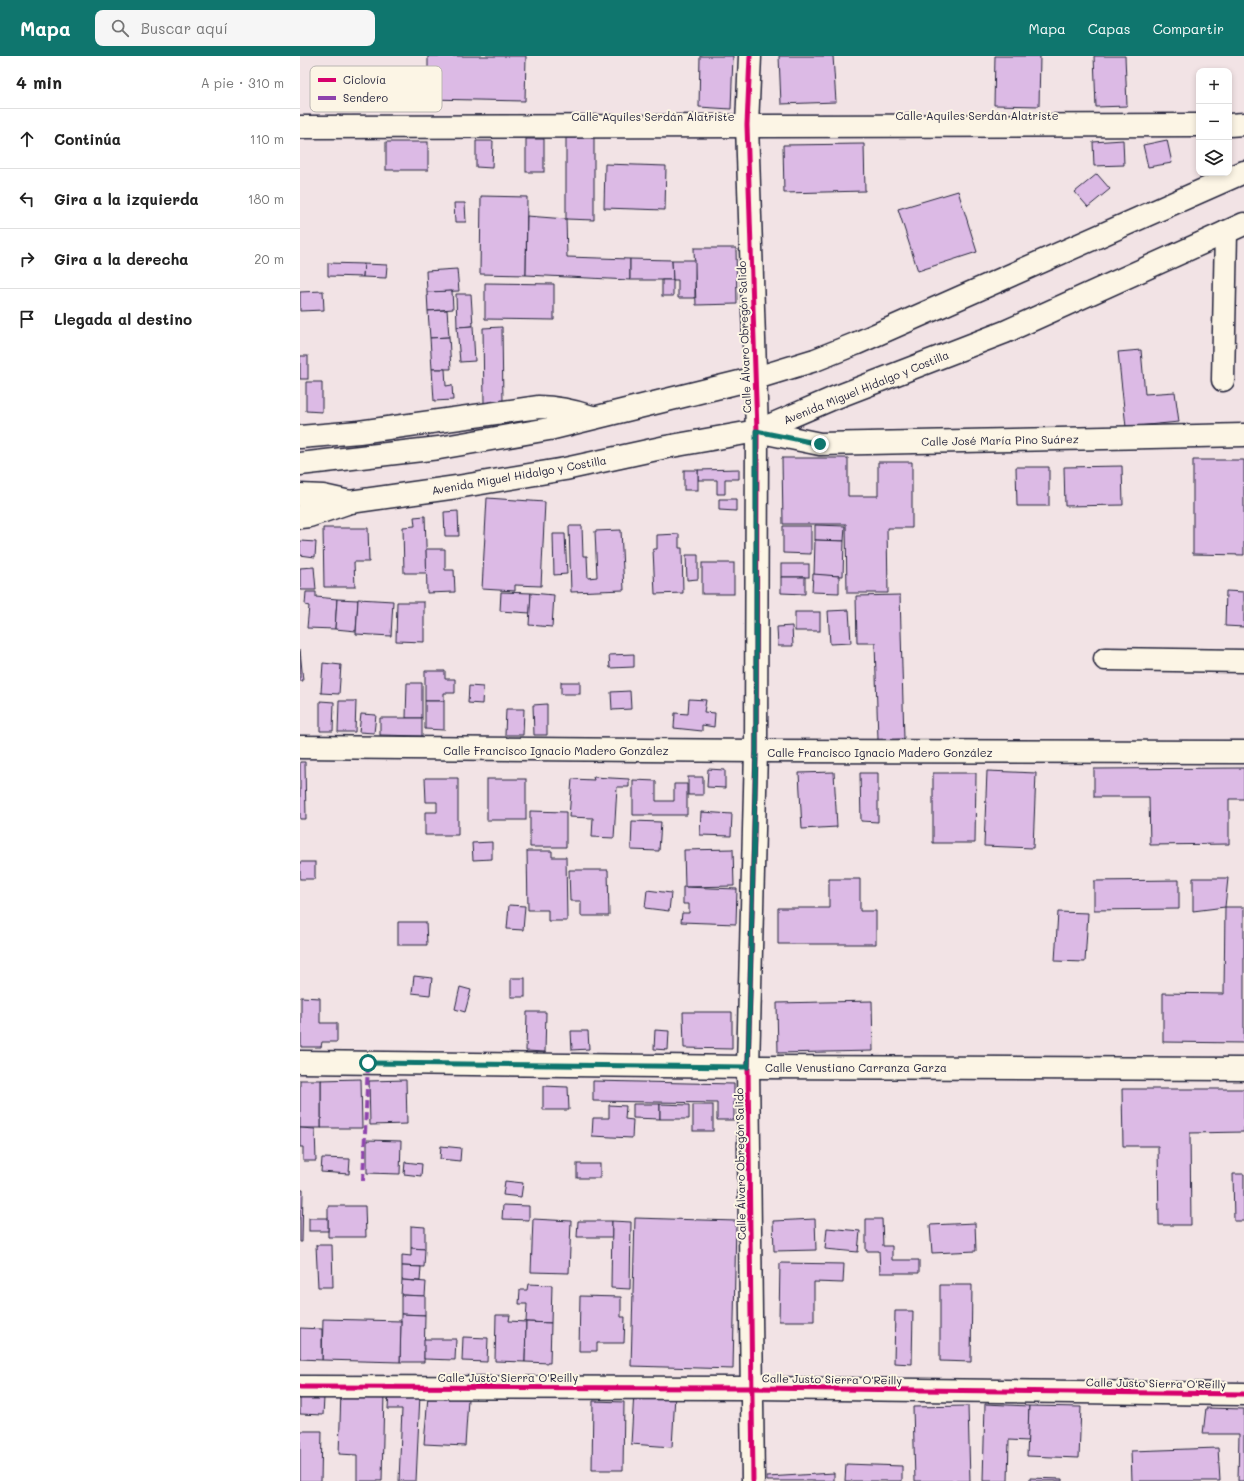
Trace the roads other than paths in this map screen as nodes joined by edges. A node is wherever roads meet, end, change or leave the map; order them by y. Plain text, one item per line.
1 (750, 56) edge
2 (1232, 124) edge
3 (1244, 124) edge
4 (1196, 125) edge
5 (747, 126) junction
6 (300, 127) edge
7 (1244, 172) edge
8 (1235, 228) edge
9 (756, 378) junction
10 (1223, 380) dead end
11 (592, 417) junction
12 (756, 431) junction
13 (1244, 435) edge
14 (300, 437) edge
15 (300, 464) edge
16 (301, 495) edge
17 (350, 502) junction
18 (300, 517) edge
19 (1105, 659) dead end
20 (1244, 661) edge
21 (300, 747) edge
22 (756, 751) junction
23 (1244, 752) edge
24 (300, 1062) edge
25 (748, 1067) junction
26 (1244, 1069) edge
27 (300, 1387) edge
28 (752, 1388) junction
29 (1244, 1394) edge
30 (753, 1481) edge

1 - 5 street, Calle Álvaro Obregón Salido
2 - 3 street
4 - 5 street, Calle Aquiles Serdán Alatriste
5 - 6 street, Calle Aquiles Serdán Alatriste
5 - 9 street, Calle Álvaro Obregón Salido
7 - 9 street
8 - 10 street
8 - 12 street, Avenida Miguel Hidalgo y Costilla
9 - 11 street
9 - 12 street, Calle Álvaro Obregón Salido
11 - 14 street
11 - 15 street
12 - 13 street, Calle José María Pino Suárez
12 - 17 street, Avenida Miguel Hidalgo y Costilla
12 - 22 street, Calle Álvaro Obregón Salido
16 - 17 street, Avenida Miguel Hidalgo y Costilla
17 - 18 street, Avenida Miguel Hidalgo y Costilla
19 - 20 street
21 - 22 street, Calle Francisco Ignacio Madero González
22 - 23 street, Calle Francisco Ignacio Madero González
22 - 25 street, Calle Álvaro Obregón Salido
24 - 25 street, Calle Venustiano Carranza Garza
25 - 26 street, Calle Venustiano Carranza Garza
25 - 28 street, Calle Álvaro Obregón Salido
27 - 28 street, Calle Justo Sierra O'Reilly
28 - 29 street, Calle Justo Sierra O'Reilly
28 - 30 street, Calle Álvaro Obregón Salido

